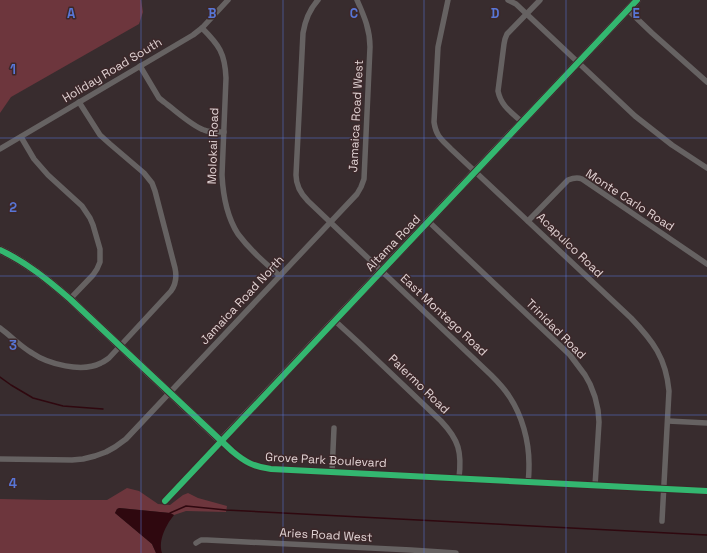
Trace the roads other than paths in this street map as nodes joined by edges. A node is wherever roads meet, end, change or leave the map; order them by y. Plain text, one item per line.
1 (228, 0) edge
2 (318, 0) edge
3 (358, 0) edge
4 (448, 0) edge
5 (508, 0) edge
6 (540, 0) edge
7 (637, 0) edge
8 (628, 10) junction
9 (526, 14) junction
10 (202, 28) junction
11 (578, 62) junction
12 (140, 66) junction
13 (707, 82) edge
14 (79, 102) junction
15 (522, 122) junction
16 (224, 132) junction
17 (21, 137) junction
18 (0, 150) edge
19 (707, 168) edge
20 (475, 172) junction
21 (428, 221) junction
22 (528, 221) junction
23 (330, 222) junction
24 (0, 250) edge
25 (707, 264) edge
26 (381, 271) junction
27 (280, 276) junction
28 (70, 299) junction
29 (334, 320) junction
30 (0, 328) edge
31 (120, 346) junction
32 (170, 393) junction
33 (668, 421) junction
34 (707, 423) edge
35 (334, 428) dead end
36 (221, 441) junction
37 (0, 459) edge
38 (332, 472) junction
39 (459, 478) junction
40 (528, 482) junction
41 (595, 486) junction
42 (664, 489) junction
43 (707, 492) edge
44 (165, 501) dead end
45 (662, 521) dead end
46 (196, 543) dead end
47 (387, 551) edge
48 (456, 553) edge

1 - 10 street, Holiday Road South
2 - 23 street, East Montego Road
3 - 23 street, Jamaica Road West
4 - 20 street, Acapulco Road
5 - 9 street
6 - 9 street
7 - 8 street, Altama Road
8 - 11 street, Altama Road
8 - 13 street
9 - 11 street
9 - 15 street
10 - 12 street, Holiday Road South
10 - 16 street, Molokai Road
11 - 15 street, Altama Road
11 - 19 street
12 - 14 street, Holiday Road South
12 - 16 street
14 - 17 street, Holiday Road South
14 - 31 street
15 - 20 street, Altama Road
16 - 27 street, Molokai Road
17 - 18 street, Holiday Road South
17 - 28 street
20 - 21 street, Altama Road
20 - 22 street, Acapulco Road
21 - 26 street, Altama Road
21 - 41 street, Trinidad Road
22 - 25 street, Monte Carlo Road
22 - 33 street, Acapulco Road
23 - 26 street, East Montego Road
23 - 27 street, Jamaica Road North
24 - 28 street, Grove Park Boulevard
26 - 29 street, Altama Road
26 - 40 street, East Montego Road
27 - 32 street, Jamaica Road North
28 - 31 street, Grove Park Boulevard
29 - 36 street, Altama Road
29 - 39 street, Palermo Road
30 - 31 street
31 - 32 street, Grove Park Boulevard
32 - 36 street, Grove Park Boulevard
32 - 37 street, Jamaica Road North
33 - 34 street
33 - 42 street, Acapulco Road
35 - 38 street
36 - 38 street, Grove Park Boulevard
36 - 44 street, Altama Road
38 - 39 street, Grove Park Boulevard
39 - 40 street, Grove Park Boulevard
40 - 41 street, Grove Park Boulevard
41 - 42 street, Grove Park Boulevard
42 - 43 street, Grove Park Boulevard
42 - 45 street, Acapulco Road
46 - 47 street, Aries Road West
47 - 48 street, Aries Road West

